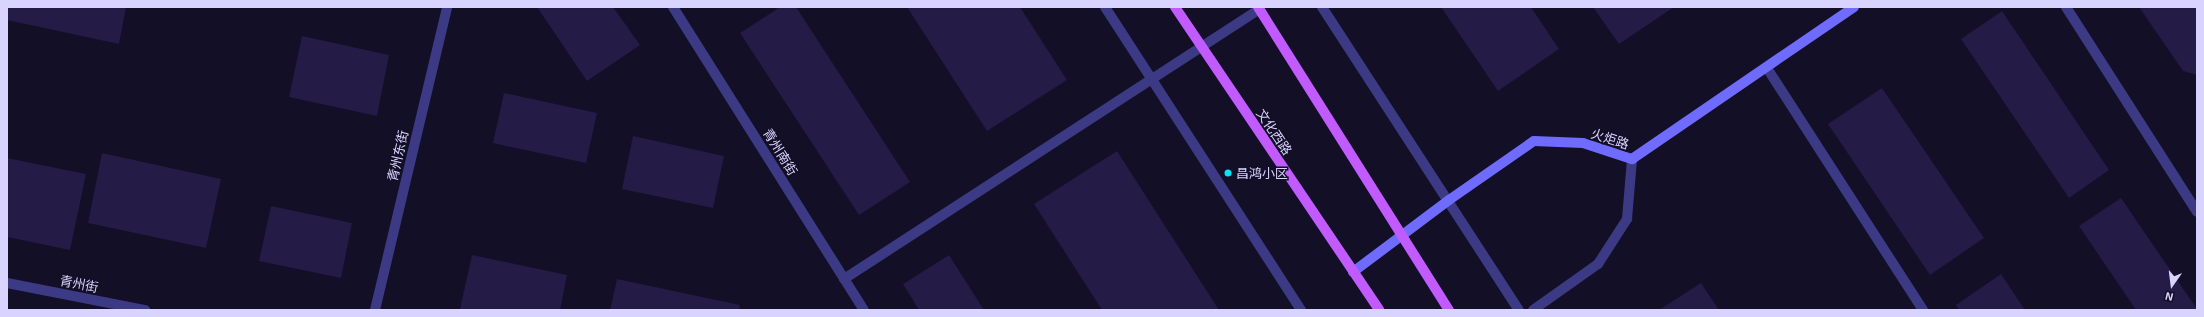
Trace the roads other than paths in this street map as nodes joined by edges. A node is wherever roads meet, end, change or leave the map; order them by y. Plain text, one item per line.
1 (447, 7) edge
2 (673, 7) edge
3 (1105, 7) edge
4 (1175, 7) edge
5 (1322, 7) edge
6 (1854, 7) edge
7 (2066, 7) edge
8 (1259, 8) edge
9 (1201, 48) junction
10 (1767, 68) junction
11 (1150, 78) junction
12 (1632, 159) junction
13 (1449, 200) junction
14 (2197, 212) edge
15 (1402, 235) junction
16 (1353, 272) junction
17 (844, 279) junction
18 (7, 283) edge
19 (145, 310) edge
20 (375, 310) edge
21 (864, 310) edge
22 (1302, 310) edge
23 (1379, 310) edge
24 (1449, 310) edge
25 (1519, 310) edge
26 (1533, 310) edge
27 (1923, 310) edge

1 - 20 street, 青州东街
2 - 17 street, 青州南街
3 - 11 street
4 - 9 main road, 文化西路
5 - 13 street
6 - 10 main road, 火炬路
7 - 14 street
8 - 9 street
8 - 15 main road
9 - 11 street
9 - 16 main road, 文化西路
10 - 12 main road, 火炬路
10 - 27 street
11 - 17 street
11 - 22 street
12 - 13 main road, 火炬路
12 - 26 street
13 - 15 main road, 火炬路
13 - 25 street
15 - 16 main road, 火炬路
15 - 24 main road
16 - 23 main road, 文化西路
17 - 21 street, 青州南街
18 - 19 street, 青州街

